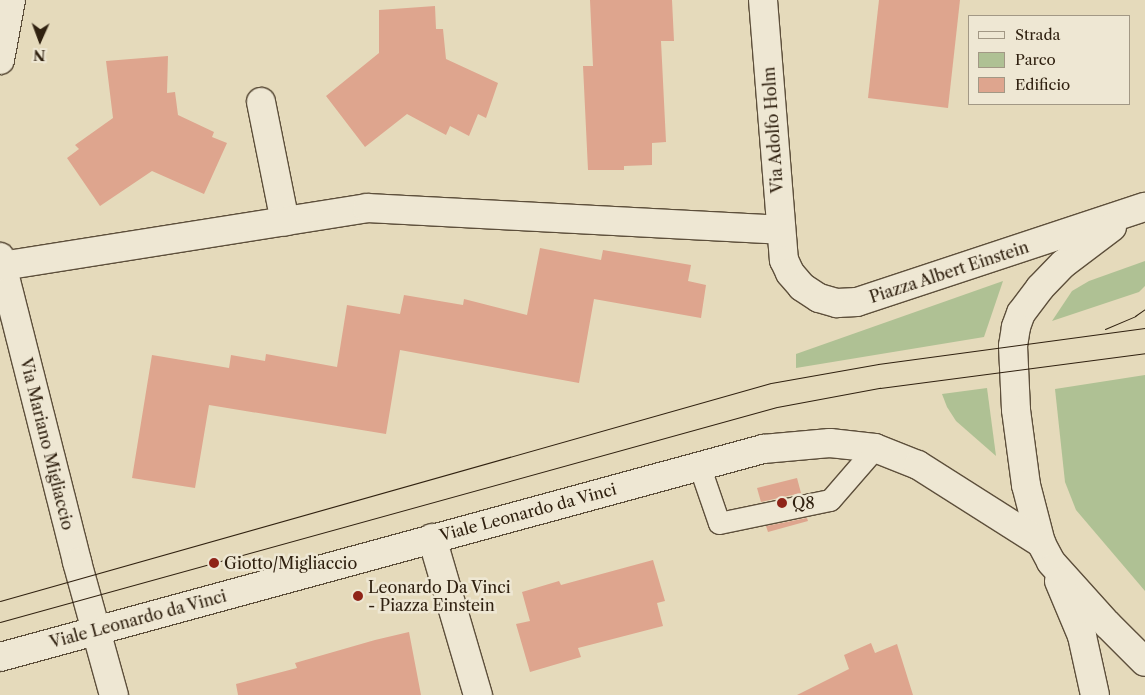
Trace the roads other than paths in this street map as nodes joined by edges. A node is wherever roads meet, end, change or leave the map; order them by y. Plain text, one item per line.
1 (11, 0) edge
2 (763, 0) edge
3 (0, 60) edge
4 (261, 102) dead end
5 (1137, 210) edge
6 (285, 222) junction
7 (780, 230) junction
8 (784, 260) joint
9 (1, 261) edge
10 (875, 448) junction
11 (699, 465) junction
12 (432, 538) junction
13 (1046, 552) junction
14 (96, 630) junction
15 (0, 657) edge
16 (1145, 662) edge
17 (114, 695) edge
18 (478, 695) edge
19 (1096, 695) edge

1 - 3 street
2 - 7 street, Via Adolfo Holm
4 - 6 street
5 - 8 street, Piazza Albert Einstein
5 - 13 street, Piazza Albert Einstein
6 - 7 street
6 - 9 street
7 - 8 street, Via Adolfo Holm
9 - 14 street, Via Mariano Migliaccio
10 - 11 street, Viale Leonardo da Vinci
10 - 11 lane
10 - 13 street, Viale Leonardo da Vinci
11 - 12 street, Viale Leonardo da Vinci
12 - 14 street, Viale Leonardo da Vinci
12 - 18 street
13 - 16 street, Piazza Albert Einstein
13 - 19 street
14 - 15 street, Viale Leonardo da Vinci
14 - 17 street, Via Mariano Migliaccio

